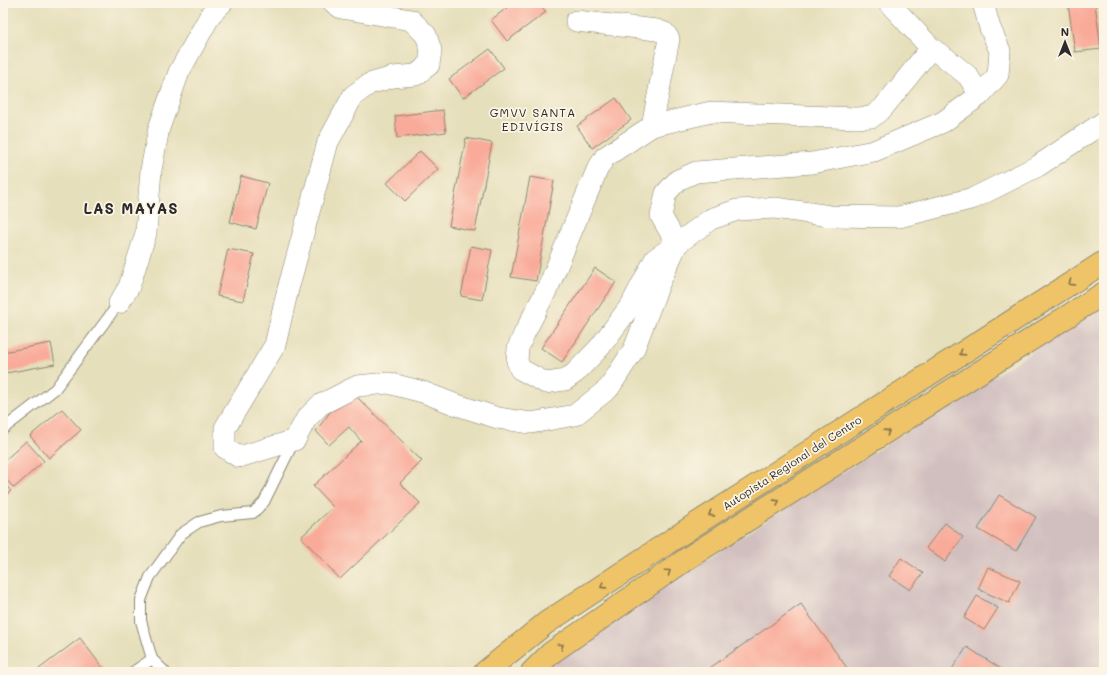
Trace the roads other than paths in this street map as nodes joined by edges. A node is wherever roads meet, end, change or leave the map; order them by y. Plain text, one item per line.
1 (222, 3) edge
2 (334, 3) edge
3 (889, 3) edge
4 (982, 3) edge
5 (576, 21) dead end
6 (931, 48) junction
7 (980, 95) junction
8 (1104, 122) edge
9 (652, 126) junction
10 (677, 244) junction
11 (1104, 262) edge
12 (1104, 293) edge
13 (119, 303) joint
14 (3, 429) edge
15 (295, 440) junction
16 (152, 659) junction
17 (133, 672) edge
18 (165, 672) edge
19 (485, 672) edge
20 (532, 672) edge

1 - 13 street
2 - 15 street
3 - 6 street
4 - 7 street
5 - 9 street
6 - 7 street
6 - 9 street
7 - 10 street
8 - 10 street
9 - 10 street
10 - 15 street
11 -> 19 highway, Autopista Regional del Centro
20 -> 12 highway
13 - 14 lane
15 - 16 lane
16 - 17 lane
16 - 18 lane

